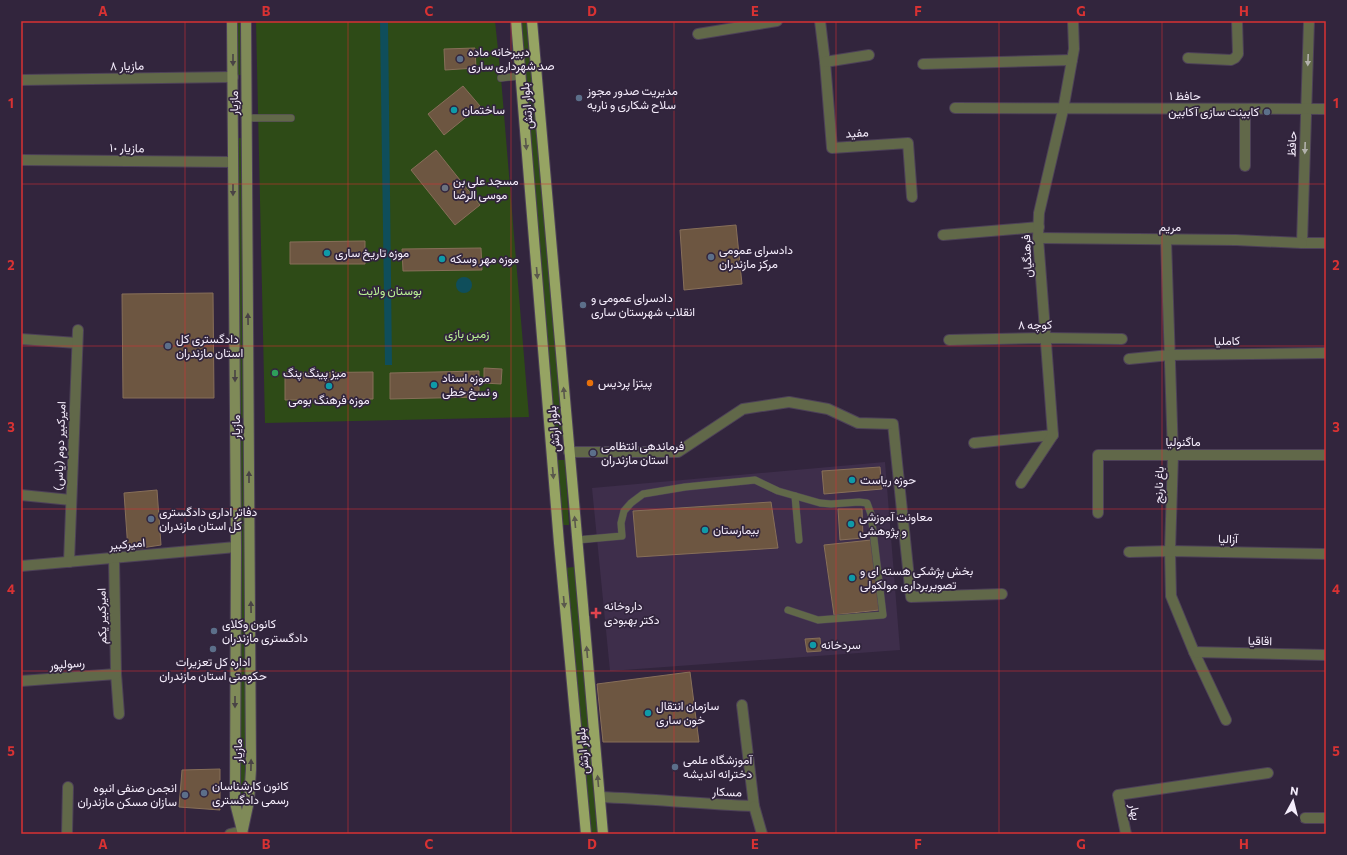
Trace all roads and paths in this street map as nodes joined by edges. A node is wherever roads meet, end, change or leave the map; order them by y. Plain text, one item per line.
1 (232, 21) edge
2 (246, 21) edge
3 (516, 21) edge
4 (532, 21) edge
5 (777, 21) edge
6 (820, 21) edge
7 (1074, 21) edge
8 (1237, 21) edge
9 (1309, 21) edge
10 (698, 34) dead end
11 (869, 55) dead end
12 (1188, 58) dead end
13 (1072, 60) junction
14 (825, 62) junction
15 (923, 64) dead end
16 (521, 76) junction
17 (233, 77) junction
18 (501, 78) dead end
19 (21, 80) edge
20 (233, 105) junction
21 (246, 105) junction
22 (955, 108) dead end
23 (1245, 109) junction
24 (1306, 109) junction
25 (1063, 110) junction
26 (1326, 110) edge
27 (247, 118) junction
28 (292, 118) dead end
29 (21, 160) edge
30 (233, 162) junction
31 (1245, 166) dead end
32 (912, 197) dead end
33 (1039, 227) junction
34 (943, 236) dead end
35 (1038, 238) junction
36 (1166, 240) junction
37 (1302, 243) junction
38 (1326, 243) edge
39 (78, 330) dead end
40 (1046, 338) junction
41 (21, 339) edge
42 (1122, 339) dead end
43 (948, 340) dead end
44 (77, 343) junction
45 (1326, 353) edge
46 (1170, 355) junction
47 (1129, 359) dead end
48 (249, 421) junction
49 (235, 422) junction
50 (1054, 434) junction
51 (974, 443) dead end
52 (569, 452) junction
53 (552, 454) junction
54 (1173, 454) junction
55 (1326, 455) edge
56 (1021, 483) dead end
57 (21, 495) edge
58 (794, 496) junction
59 (71, 500) junction
60 (1098, 513) dead end
61 (577, 540) junction
62 (799, 540) dead end
63 (559, 542) junction
64 (236, 547) junction
65 (1170, 551) junction
66 (1129, 552) dead end
67 (1326, 554) edge
68 (114, 558) junction
69 (69, 562) junction
70 (21, 566) edge
71 (1002, 594) dead end
72 (788, 610) dead end
73 (1194, 652) junction
74 (1326, 655) edge
75 (116, 674) junction
76 (21, 681) edge
77 (742, 705) dead end
78 (119, 714) dead end
79 (1226, 720) dead end
80 (1268, 773) dead end
81 (68, 787) dead end
82 (235, 791) junction
83 (250, 792) junction
84 (600, 797) junction
85 (754, 806) junction
86 (1305, 818) dead end
87 (1326, 818) edge
88 (242, 833) edge
89 (67, 834) edge
90 (230, 834) edge
91 (586, 834) edge
92 (603, 834) edge
93 (762, 834) edge
94 (1126, 834) edge

1 -> 17 main road, مازیار
2 - 21 main road, مازیار
3 - 16 main road, بلوار ارتش
52 -> 4 main road, بلوار ارتش
5 - 10 street
6 - 14 street, مفید
7 - 13 street, فرهنگیان
8 - 12 street
9 -> 24 street, حافظ
11 - 14 street
13 - 15 street
13 - 25 street, فرهنگیان
14 - 32 street, مفید
16 - 18 lane
16 -> 53 main road, بلوار ارتش
17 - 19 street, مازیار ٨
17 - 20 main road, مازیار
20 - 21 main road
20 - 30 main road, مازیار
21 - 27 main road, مازیار
22 - 25 street, حافظ ۱
23 - 24 street, حافظ ۱
23 - 25 street, حافظ ۱
23 - 31 street
24 - 26 street, حافظ ۱
24 -> 37 street, حافظ
25 - 33 street, فرهنگیان
27 - 28 lane
48 -> 27 main road, مازیار
29 - 30 street, مازیار ١٠
30 -> 49 main road, مازیار
33 - 34 street
33 - 35 street, فرهنگیان
35 - 36 street, مریم
35 - 40 street, فرهنگیان
36 - 37 street, مریم
36 - 46 street, باغ نارنج
37 - 38 street
39 - 44 street, امیرکبیر دوم (یاس)
40 - 42 street, کوچه ۸
40 - 43 street, کوچه ۸
40 - 50 street, فرهنگیان
41 - 44 street
44 - 59 street, امیرکبیر دوم (یاس)
45 - 46 street, کاملیا
46 - 47 street, کاملیا
46 - 54 street, باغ نارنج
48 - 49 main road
83 -> 48 main road, مازیار
49 - 64 main road, مازیار
50 - 51 street
50 - 56 street
52 - 53 main road
61 -> 52 main road, بلوار ارتش
52 - 71 street
53 -> 63 main road, بلوار ارتش
54 - 55 street, ماگنولیا
54 - 60 street, ماگنولیا
54 - 65 street, باغ نارنج
57 - 59 street
58 - 61 lane
58 - 62 lane
58 - 72 lane
59 - 69 street, امیرکبیر دوم (یاس)
61 - 63 main road
84 -> 61 main road, بلوار ارتش
63 -> 91 main road, بلوار ارتش
64 - 68 street, امیرکبیر
64 -> 82 main road, مازیار
65 - 66 street, آزالیا
65 - 67 street, آزالیا
65 - 73 street, باغ نارنج
68 - 69 street, امیرکبیر
68 - 75 street, امیرکبیر یکم
69 - 70 street, امیرکبیر
73 - 74 street, اقاقیا
73 - 79 street, باغ نارنج
75 - 76 street, رسولپور
75 - 78 street, امیرکبیر یکم
77 - 85 street, مسکار
80 - 94 street, بهار
81 - 89 street
82 - 83 main road
82 - 88 main road, مازیار
83 - 88 main road, مازیار
84 - 85 street, مسکار
84 - 92 main road, بلوار ارتش
85 - 93 street
86 - 87 street
88 - 90 street

